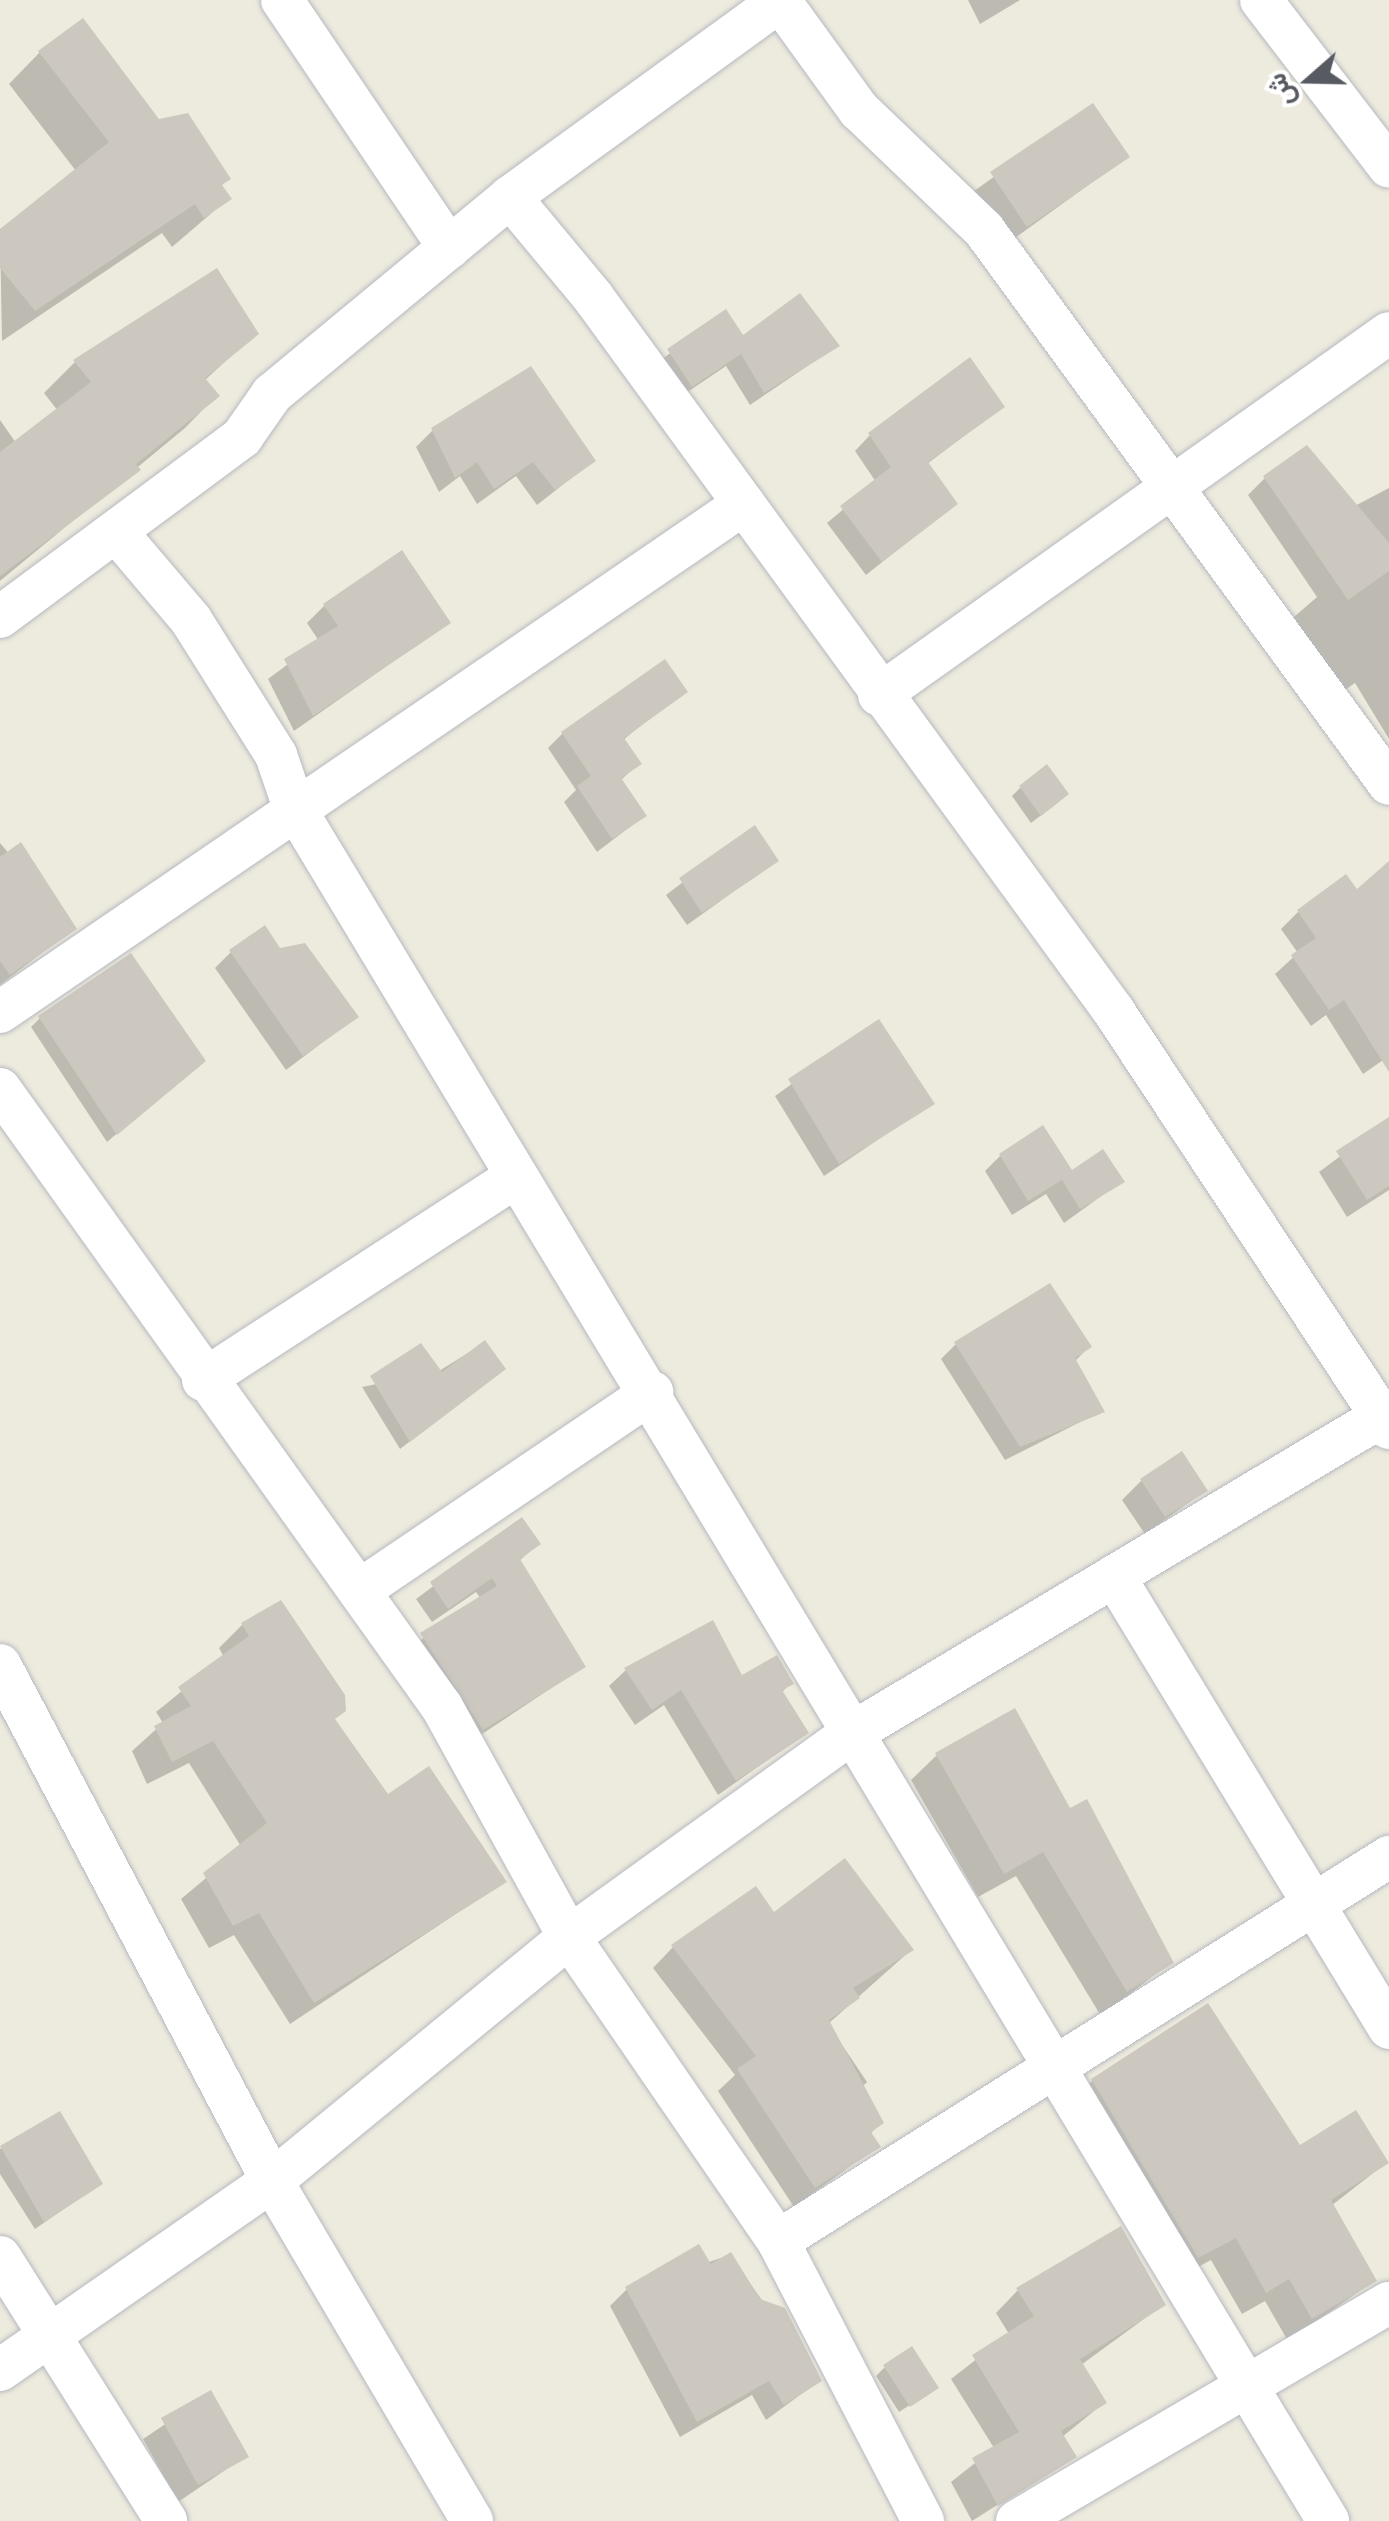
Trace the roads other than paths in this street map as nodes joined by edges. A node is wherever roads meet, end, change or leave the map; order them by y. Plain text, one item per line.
1 (282, 0) edge
2 (1261, 0) edge
3 (781, 1) edge
4 (1389, 168) edge
5 (510, 197) junction
6 (449, 248) junction
7 (1389, 333) edge
8 (1173, 491) junction
9 (744, 504) junction
10 (118, 535) junction
11 (0, 617) edge
12 (879, 695) junction
13 (1389, 784) edge
14 (293, 805) junction
15 (0, 1012) edge
16 (0, 1089) edge
17 (518, 1176) junction
18 (203, 1380) junction
19 (652, 1392) junction
20 (1386, 1419) edge
21 (1114, 1576) junction
22 (360, 1590) junction
23 (0, 1665) edge
24 (852, 1734) junction
25 (1389, 1857) edge
26 (1312, 1902) junction
27 (569, 1937) junction
28 (1389, 2028) edge
29 (1052, 2065) junction
30 (272, 2181) junction
31 (778, 2241) junction
32 (0, 2257) edge
33 (1389, 2302) edge
34 (53, 2336) junction
35 (0, 2370) edge
36 (1250, 2386) junction
37 (166, 2521) edge
38 (472, 2521) edge
39 (923, 2521) edge
40 (1017, 2521) edge
41 (1328, 2521) edge

1 - 6 street
2 - 4 street
3 - 5 street
3 - 8 street
5 - 6 street
5 - 9 street
6 - 10 street
7 - 8 street
8 - 12 street
8 - 13 street
9 - 12 street
9 - 14 street
10 - 11 street
10 - 14 street
12 - 20 street
14 - 15 street
14 - 17 street
16 - 18 street
17 - 18 street
17 - 19 street
18 - 22 street
19 - 22 street
19 - 24 street
20 - 21 street
21 - 24 street
21 - 26 street
22 - 27 street
23 - 30 street
24 - 27 street
24 - 29 street
25 - 26 street
26 - 28 street
26 - 29 street
27 - 30 street
27 - 31 street
29 - 31 street
29 - 36 street
30 - 34 street
30 - 38 street
31 - 39 street
32 - 34 street
33 - 36 street
34 - 35 street
34 - 37 street
36 - 40 street
36 - 41 street

